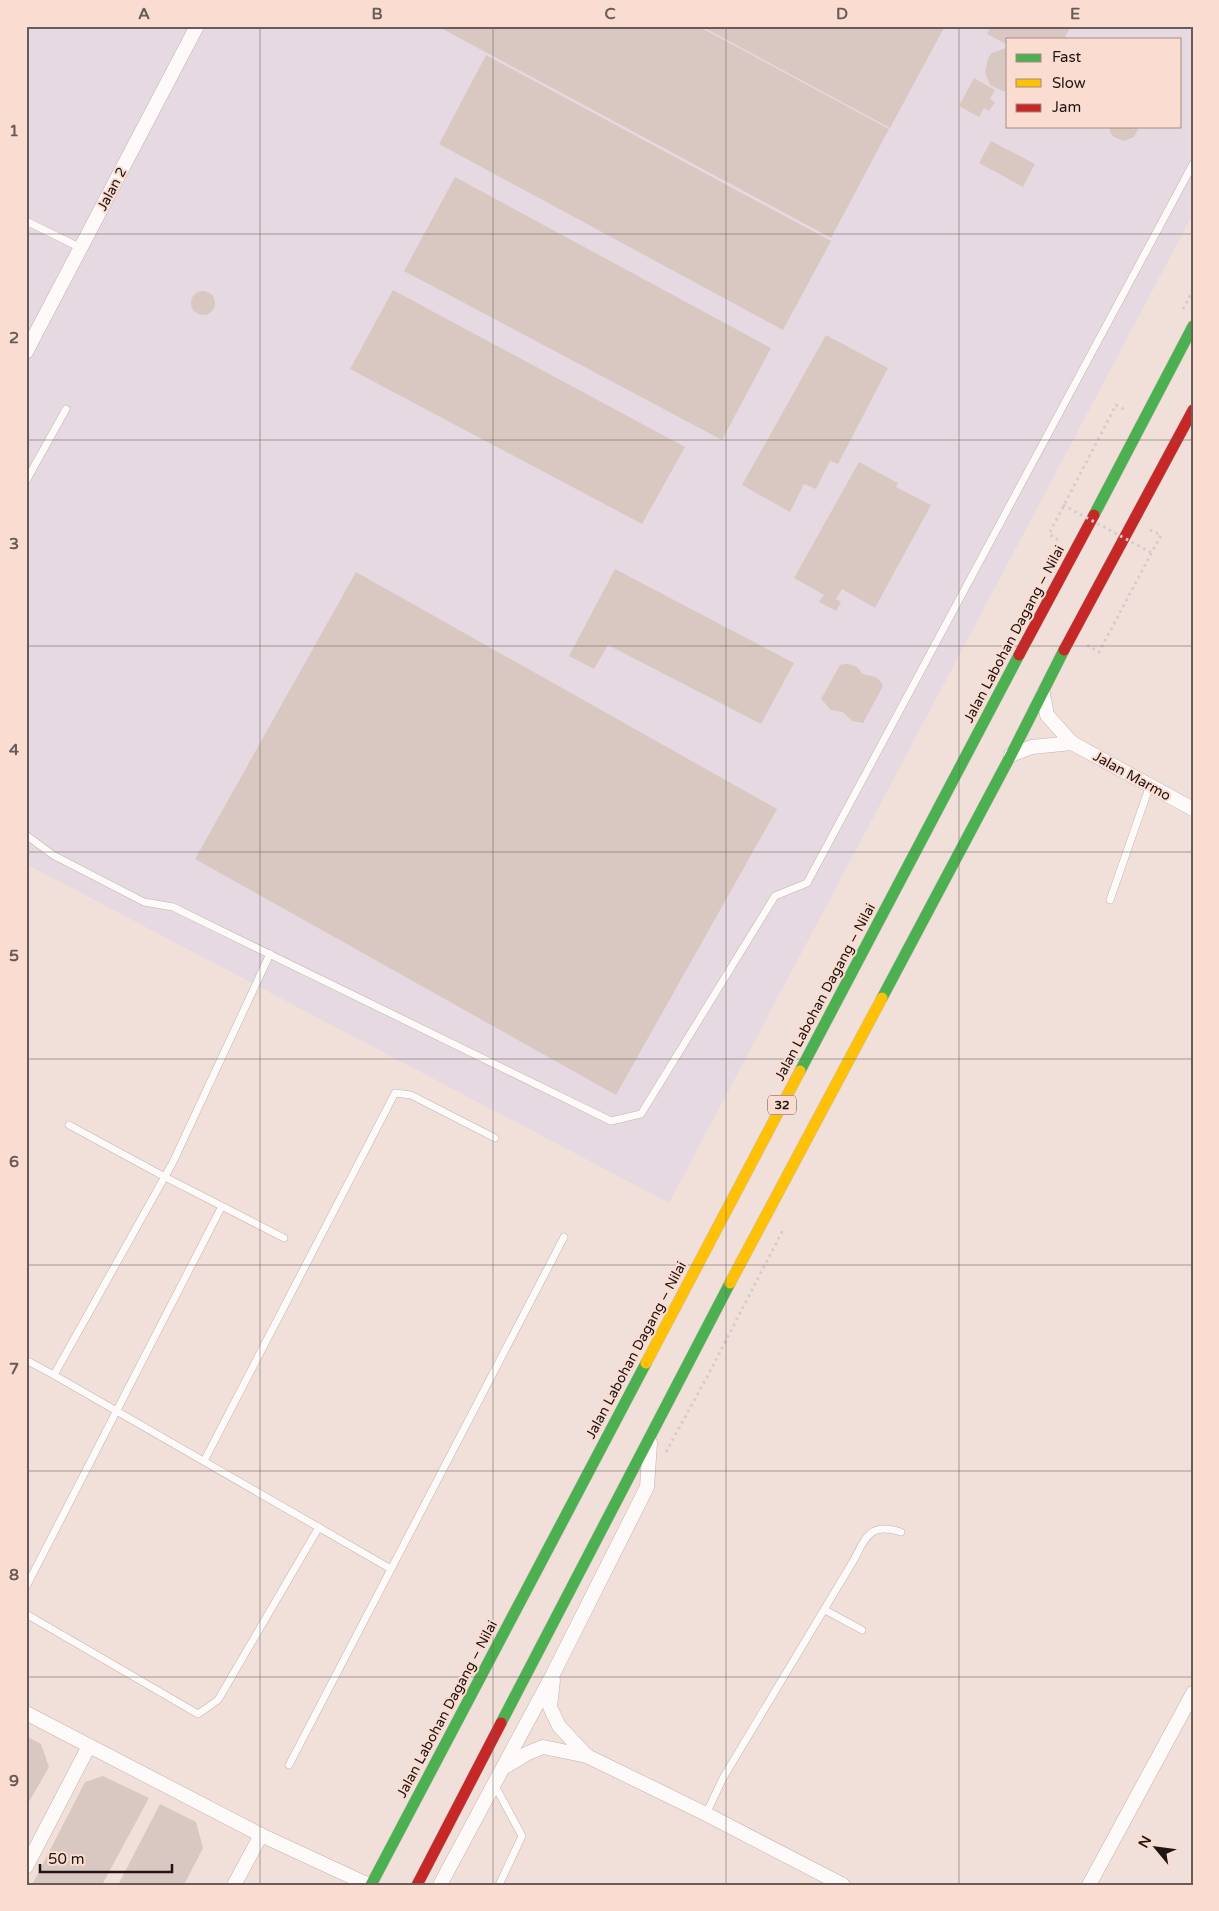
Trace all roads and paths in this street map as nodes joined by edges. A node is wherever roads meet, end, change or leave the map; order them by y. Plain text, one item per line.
1 (193, 28) edge
2 (1193, 164) edge
3 (26, 221) edge
4 (81, 248) junction
5 (1193, 326) edge
6 (26, 352) edge
7 (1116, 405) dead end
8 (66, 409) dead end
9 (1193, 410) edge
10 (26, 481) edge
11 (1063, 505) junction
12 (1147, 528) dead end
13 (1075, 552) junction
14 (1152, 553) junction
15 (1099, 652) dead end
16 (1043, 694) junction
17 (1072, 743) junction
18 (1011, 755) junction
19 (1150, 785) junction
20 (1193, 809) edge
21 (26, 835) edge
22 (1110, 900) dead end
23 (270, 954) junction
24 (69, 1125) dead end
25 (496, 1138) dead end
26 (165, 1177) junction
27 (222, 1206) junction
28 (564, 1237) dead end
29 (284, 1238) dead end
30 (26, 1360) edge
31 (54, 1374) junction
32 (117, 1411) junction
33 (650, 1434) junction
34 (204, 1461) junction
35 (319, 1528) junction
36 (901, 1532) dead end
37 (391, 1569) junction
38 (26, 1587) edge
39 (825, 1610) junction
40 (26, 1614) edge
41 (862, 1630) dead end
42 (553, 1674) junction
43 (1193, 1693) edge
44 (26, 1713) edge
45 (89, 1746) junction
46 (587, 1756) junction
47 (289, 1765) dead end
48 (503, 1768) junction
49 (494, 1783) junction
50 (706, 1814) junction
51 (260, 1835) junction
52 (26, 1867) edge
53 (234, 1885) edge
54 (370, 1885) edge
55 (417, 1885) edge
56 (440, 1885) edge
57 (499, 1885) edge
58 (843, 1885) edge
59 (1089, 1885) edge

1 - 4 street, Jalan 2
2 - 23 lane
3 - 4 lane
4 - 6 street, Jalan 2
5 - 13 main road, Jalan Labohan Dagang ‒ Nilai / 32
7 - 11 path
8 - 10 lane
9 - 16 main road
11 - 13 path
11 - 14 path, bridge
12 - 14 path
13 - 54 main road, Jalan Labohan Dagang ‒ Nilai / 32
14 - 15 path
16 - 17 street
16 - 18 main road
17 - 18 street
17 - 19 street, Jalan Marmo
18 - 33 main road
19 - 20 street, Jalan Marmo
19 - 22 lane
21 - 23 lane
23 - 26 lane
24 - 26 lane
25 - 34 lane
26 - 27 lane
26 - 31 lane
27 - 29 lane
27 - 32 lane
28 - 37 lane
30 - 31 lane
31 - 32 lane
32 - 34 lane
32 - 38 lane
33 - 42 street
33 - 55 main road
34 - 35 lane
35 - 37 lane
35 - 40 lane
36 - 39 lane
37 - 47 lane
39 - 41 lane
39 - 50 lane
42 - 46 street
42 - 48 street
43 - 59 street
44 - 45 street
45 - 51 street
45 - 52 street
46 - 48 street
46 - 50 street
48 - 49 street
49 - 56 street
49 - 57 lane
50 - 58 street
51 - 53 street
51 - 54 street

